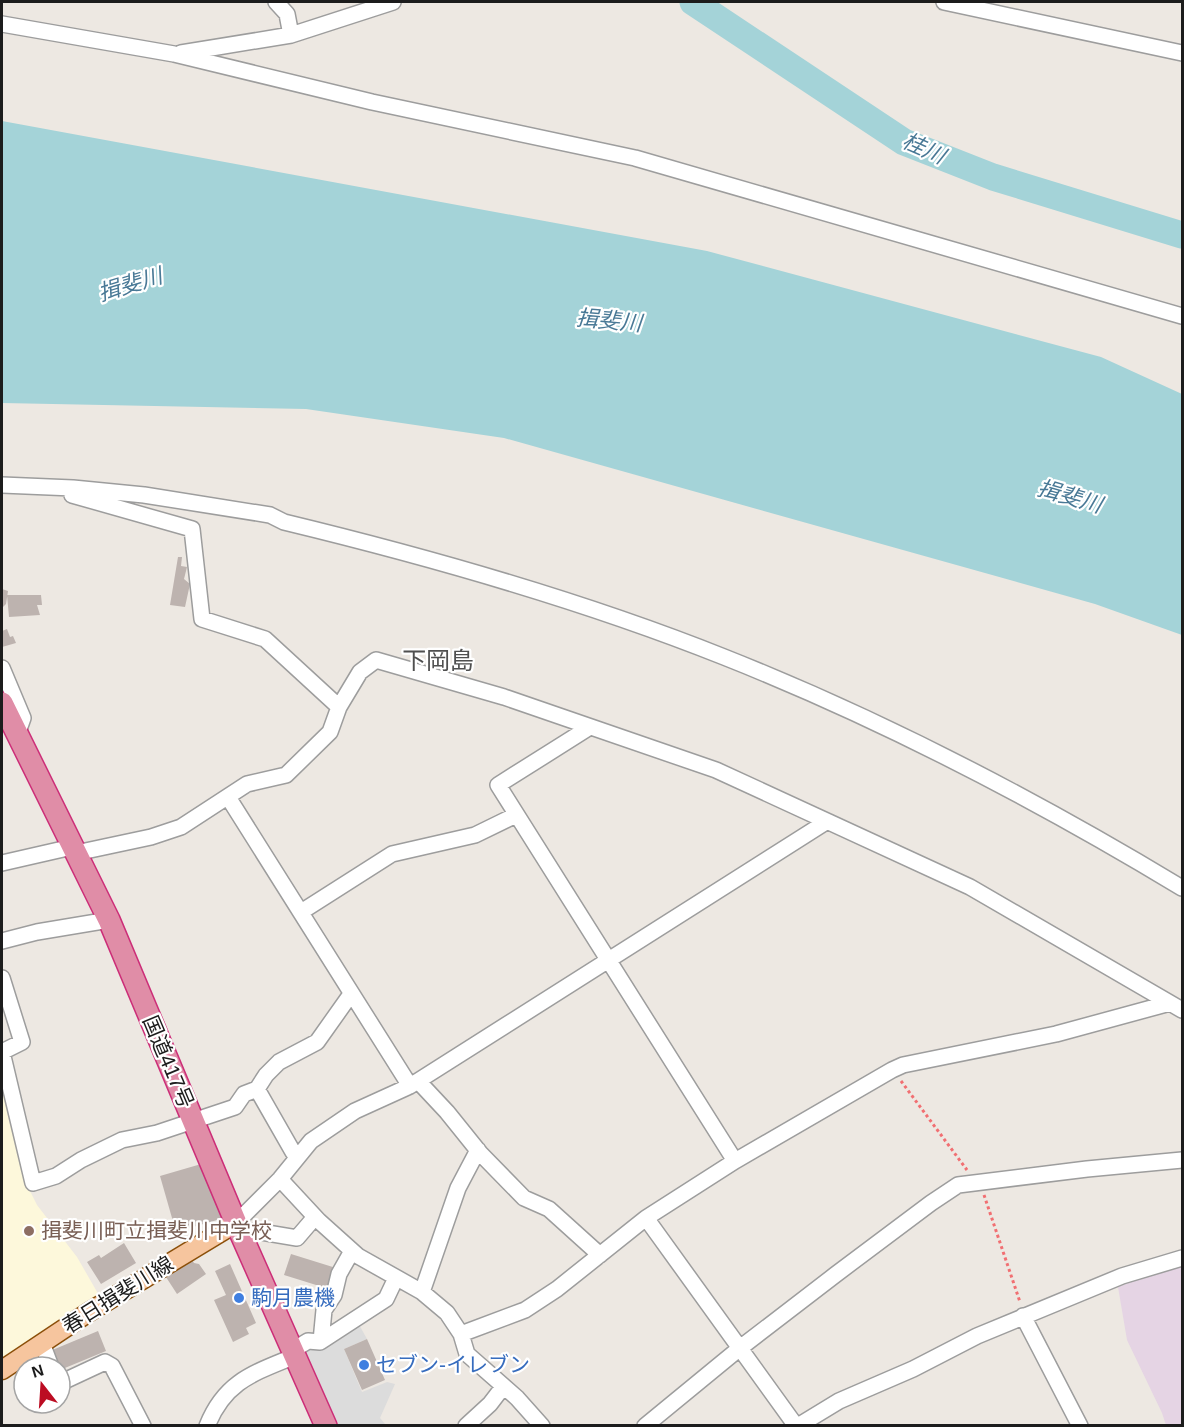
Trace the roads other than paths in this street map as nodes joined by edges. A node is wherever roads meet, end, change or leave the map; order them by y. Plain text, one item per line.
1 (276, 2) edge
2 (393, 2) edge
3 (944, 2) edge
4 (2, 24) edge
5 (291, 35) junction
6 (1182, 53) edge
7 (174, 54) junction
8 (1182, 316) edge
9 (2, 484) edge
10 (44, 488) junction
11 (2, 668) edge
12 (2, 705) edge
13 (339, 707) junction
14 (590, 727) junction
15 (17, 735) junction
16 (228, 797) junction
17 (516, 815) junction
18 (826, 822) junction
19 (74, 850) junction
20 (2, 863) edge
21 (1182, 888) edge
22 (302, 912) junction
23 (109, 921) junction
24 (2, 941) edge
25 (608, 961) junction
26 (2, 978) edge
27 (351, 994) junction
28 (1176, 1006) edge
29 (2, 1052) edge
30 (414, 1084) junction
31 (257, 1089) junction
32 (194, 1121) junction
33 (478, 1150) junction
34 (298, 1157) junction
35 (1182, 1160) edge
36 (735, 1161) junction
37 (279, 1179) junction
38 (315, 1217) junction
39 (646, 1218) junction
40 (239, 1229) junction
41 (352, 1251) junction
42 (600, 1254) junction
43 (1182, 1258) edge
44 (396, 1278) junction
45 (423, 1292) junction
46 (1023, 1316) junction
47 (461, 1334) junction
48 (321, 1341) junction
49 (42, 1343) junction
50 (740, 1348) junction
51 (294, 1353) junction
52 (46, 1355) edge
53 (2, 1370) edge
54 (72, 1377) edge
55 (503, 1387) junction
56 (143, 1425) edge
57 (207, 1425) edge
58 (326, 1425) edge
59 (466, 1425) edge
60 (542, 1425) edge
61 (645, 1425) edge
62 (797, 1425) edge
63 (1080, 1425) edge

1 - 5 street
2 - 5 street
3 - 6 street
4 - 7 street
5 - 7 street
7 - 8 street
9 - 10 street
10 - 13 street
10 - 21 street
11 - 15 street
12 - 15 highway, 国道417号
13 - 14 street
13 - 16 street
14 - 17 street
14 - 18 street
15 - 19 highway, 国道417号
16 - 19 street
16 - 22 street
17 - 22 street
17 - 25 street
18 - 25 street
18 - 28 street
19 - 20 street
19 - 23 highway, 国道417号
22 - 27 street
23 - 24 street
23 - 32 highway, 国道417号
25 - 30 street
25 - 36 street
26 - 29 street
27 - 30 street
27 - 31 street
28 - 36 street
29 - 32 street
30 - 33 street
30 - 34 street
31 - 32 street
31 - 34 street
32 - 40 highway, 国道417号
33 - 42 street
33 - 45 street
34 - 37 street
35 - 50 street
36 - 39 street
37 - 38 street
37 - 40 street
38 - 40 street
38 - 41 street
39 - 42 street
39 - 50 street
40 - 49 main road, 春日揖斐川線
40 - 51 highway, 国道417号
41 - 44 street
41 - 48 street
42 - 47 street
43 - 46 street
44 - 45 street
44 - 48 street
45 - 47 street
46 - 62 street
46 - 63 street
47 - 55 street
48 - 51 street
49 - 52 street
49 - 53 main road, 春日揖斐川線
50 - 61 street
50 - 62 street
51 - 57 street
51 - 58 highway, 国道417号
54 - 56 street
55 - 59 street
55 - 60 street

